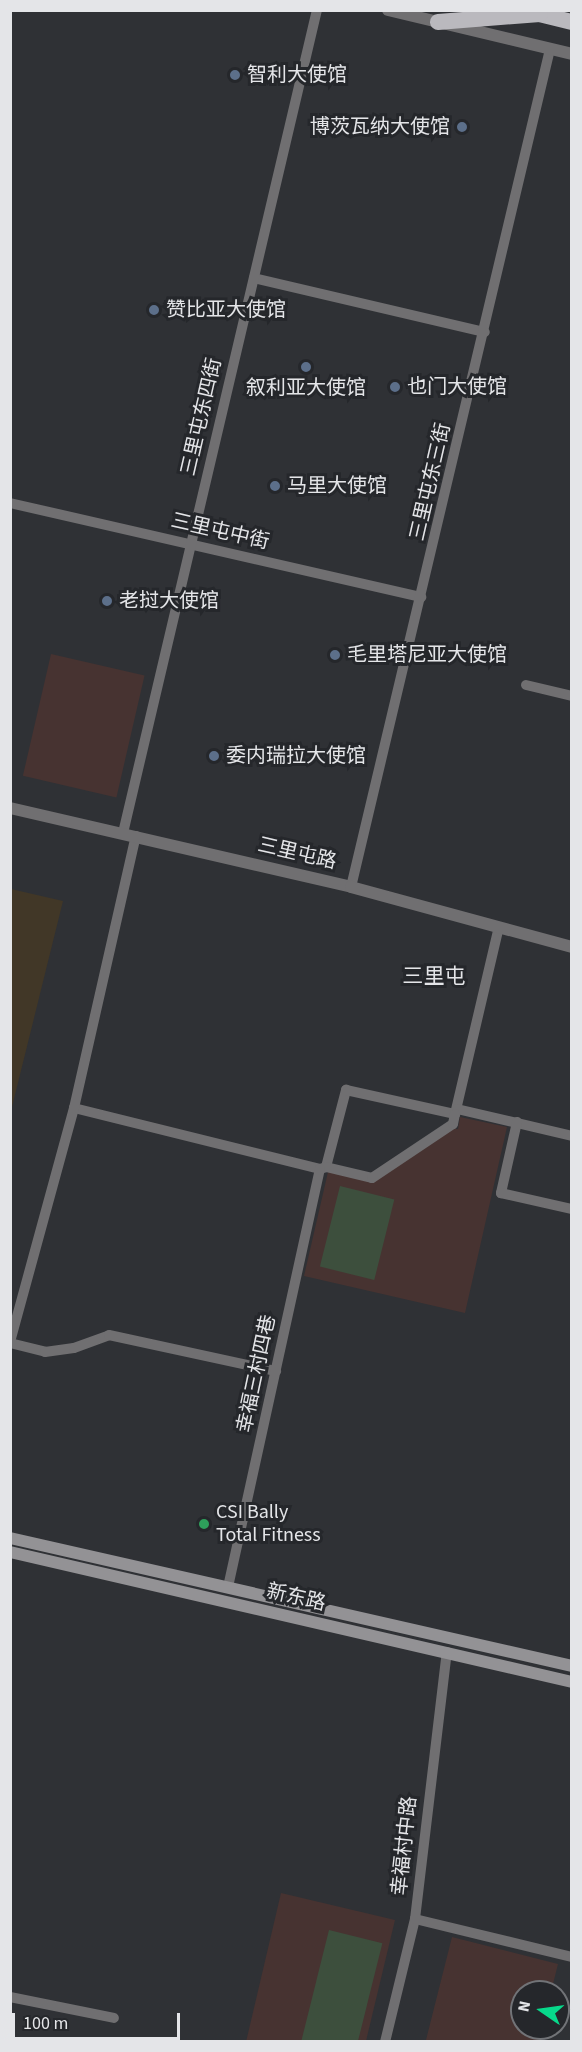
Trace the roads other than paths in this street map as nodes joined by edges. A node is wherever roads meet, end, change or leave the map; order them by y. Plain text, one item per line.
1 (317, 10) edge
2 (388, 10) edge
3 (532, 12) edge
4 (438, 22) junction
5 (572, 22) edge
6 (550, 49) junction
7 (572, 54) edge
8 (254, 278) junction
9 (485, 332) junction
10 (10, 503) edge
11 (191, 543) junction
12 (422, 597) junction
13 (526, 685) dead end
14 (572, 696) edge
15 (10, 808) edge
16 (123, 833) junction
17 (136, 836) junction
18 (351, 886) junction
19 (500, 927) junction
20 (572, 947) edge
21 (74, 1108) junction
22 (456, 1111) junction
23 (517, 1122) junction
24 (572, 1136) edge
25 (323, 1168) junction
26 (572, 1209) edge
27 (10, 1343) edge
28 (276, 1371) junction
29 (10, 1538) edge
30 (10, 1552) edge
31 (228, 1587) junction
32 (447, 1652) junction
33 (572, 1666) edge
34 (572, 1682) edge
35 (415, 1919) junction
36 (572, 1957) edge
37 (10, 1997) edge
38 (114, 2018) dead end
39 (385, 2042) edge

1 - 8 street, 三里屯东四街
2 - 4 street
3 - 4 highway
3 - 5 highway
4 - 6 street
6 - 7 street
6 - 9 street, 三里屯东三街
8 - 9 street
8 - 11 street, 三里屯东四街
9 - 12 street, 三里屯东三街
10 - 11 street, 三里屯中街
11 - 12 street, 三里屯中街
11 - 16 street, 三里屯东四街
12 - 18 street, 三里屯东三街
13 - 14 street
15 - 16 street, 三里屯路
16 - 17 street, 三里屯路
17 - 18 street, 三里屯路
17 - 21 street
18 - 19 street, 三里屯路
19 - 20 street, 三里屯路
19 - 22 street
21 - 25 street
21 - 27 street
22 - 23 street
22 - 25 street
22 - 25 street, 幸福三村四巷
23 - 24 street
23 - 26 street
25 - 28 street, 幸福三村四巷
27 - 28 street
28 - 31 street, 幸福三村四巷
29 - 31 main road, 新东路
30 - 32 main road, 新东路
31 - 33 main road, 新东路
32 - 34 main road, 新东路
32 - 35 street, 幸福村中路
35 - 36 street
35 - 39 street, 幸福村中路
37 - 38 street

